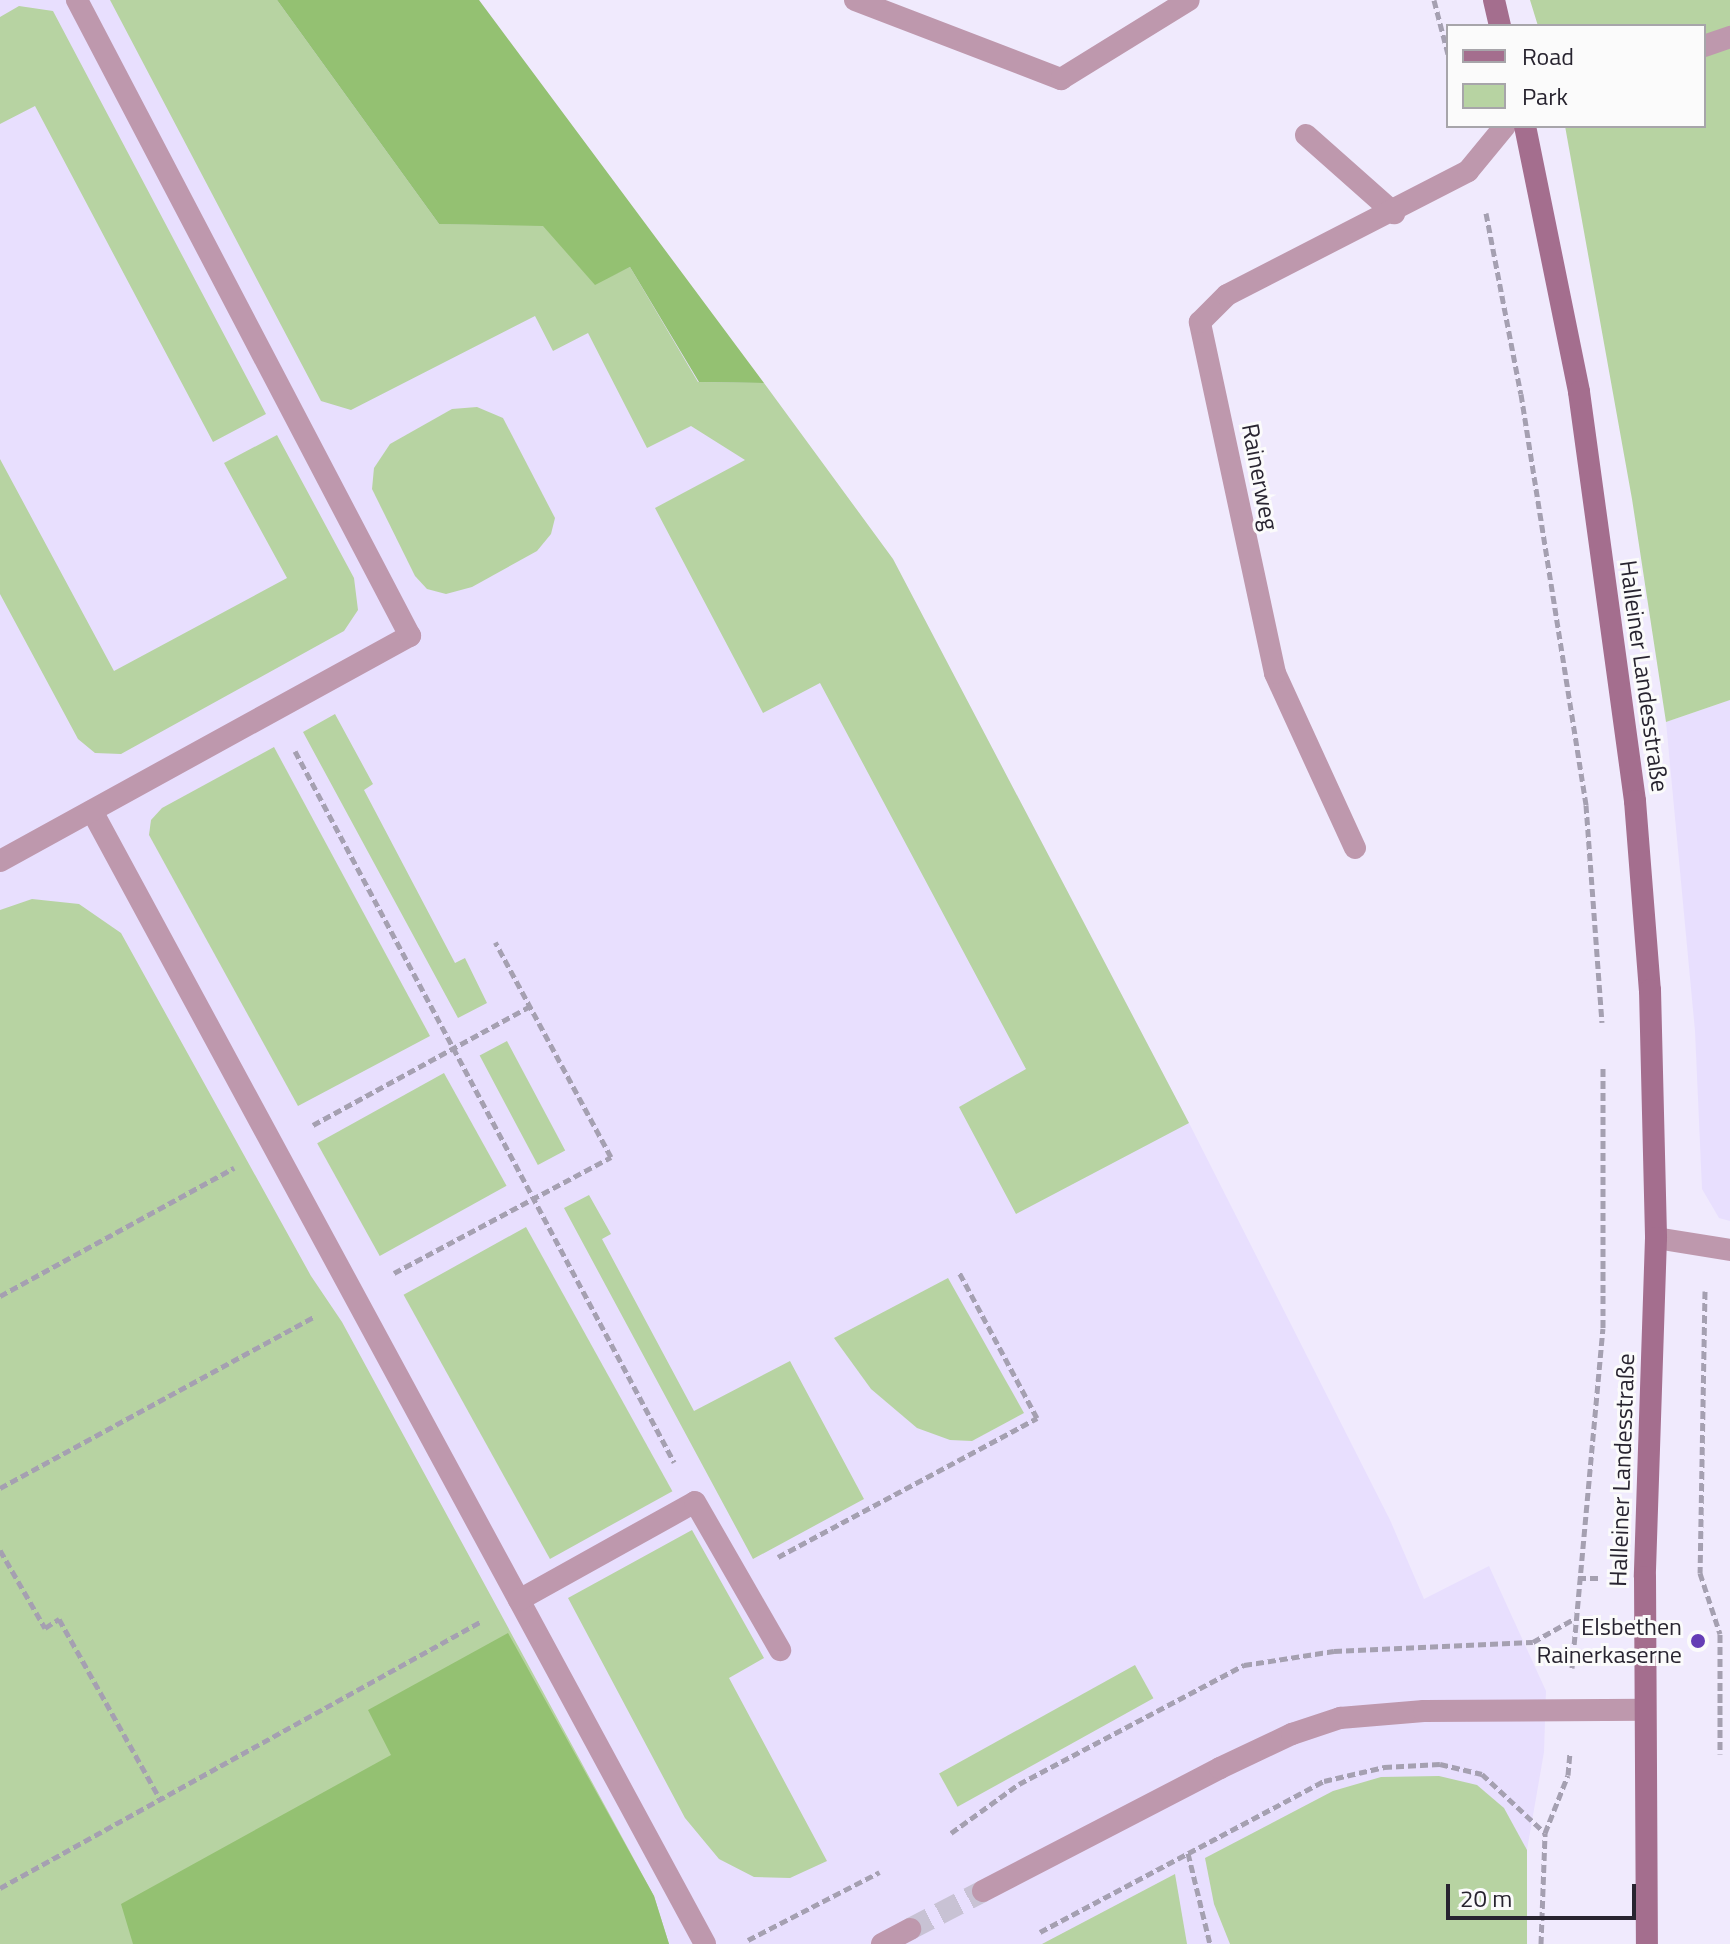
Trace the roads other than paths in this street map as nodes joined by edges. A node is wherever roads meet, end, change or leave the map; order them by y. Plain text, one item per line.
1 (77, 0) edge
2 (855, 0) edge
3 (1189, 0) edge
4 (1494, 0) edge
5 (1500, 24) edge
6 (1730, 37) edge
7 (1706, 45) edge
8 (1503, 128) edge
9 (1525, 128) edge
10 (1306, 135) dead end
11 (1394, 213) junction
12 (92, 811) junction
13 (1355, 848) dead end
14 (0, 861) edge
15 (1656, 1238) junction
16 (1723, 1249) edge
17 (519, 1600) junction
18 (780, 1650) dead end
19 (1645, 1710) junction
20 (983, 1891) tunnel mouth
21 (910, 1929) tunnel mouth
22 (705, 1944) edge
23 (882, 1944) edge
24 (1647, 1944) edge

1 - 12 street
2 - 3 street
4 - 5 main road
6 - 7 street
8 - 11 street, Rainerweg
9 - 15 main road, Halleiner Landesstraße
10 - 11 street
11 - 13 street, Rainerweg
12 - 14 street
12 - 17 street
15 - 16 street
15 - 19 main road, Halleiner Landesstraße
17 - 18 street
17 - 22 street
19 - 20 street
19 - 24 main road, Halleiner Landesstraße
21 - 23 street

